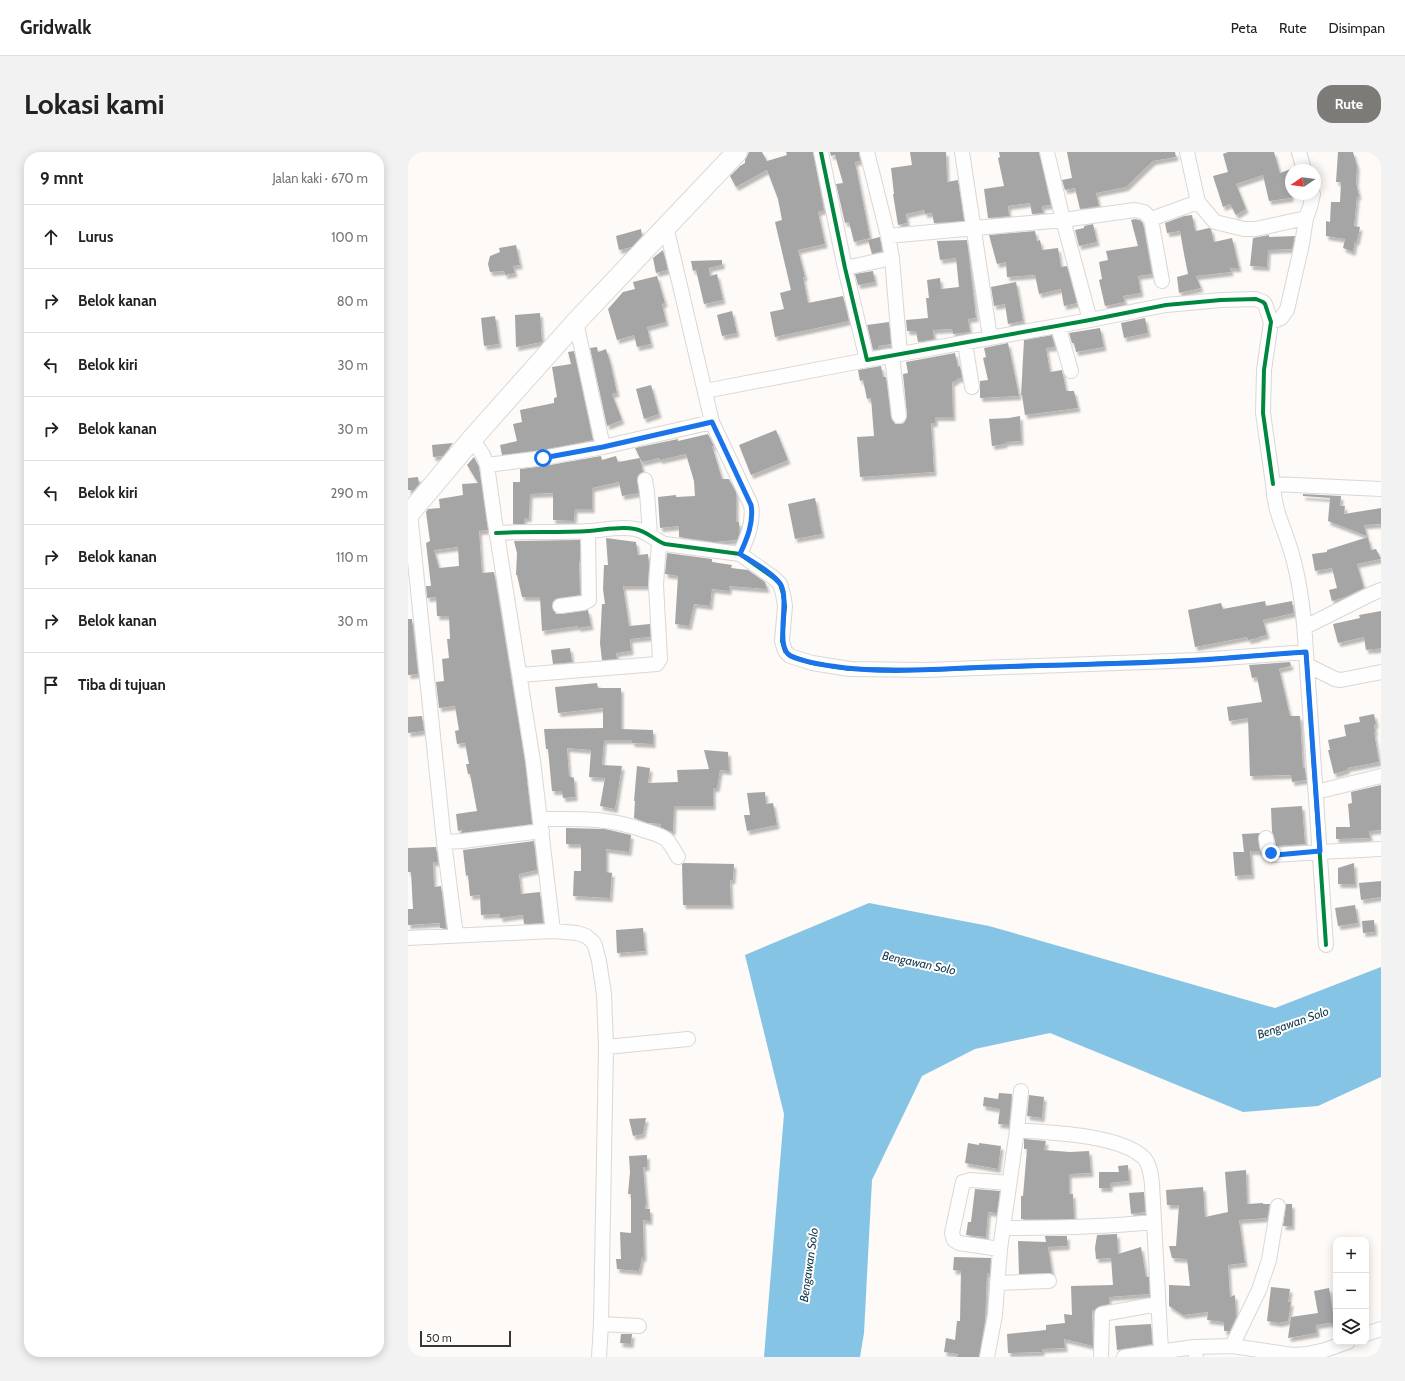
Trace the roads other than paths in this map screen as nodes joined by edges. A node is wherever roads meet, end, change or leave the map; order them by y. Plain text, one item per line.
1 (737, 152) edge
2 (821, 152) edge
3 (867, 152) edge
4 (962, 152) edge
5 (1047, 152) edge
6 (1187, 152) edge
7 (1299, 152) edge
8 (1302, 164) edge
9 (1312, 200) edge
10 (1198, 202) junction
11 (1306, 218) junction
12 (1152, 219) junction
13 (1063, 220) junction
14 (666, 226) junction
15 (975, 228) junction
16 (888, 236) junction
17 (892, 258) junction
18 (845, 268) junction
19 (1162, 281) dead end
20 (1090, 320) junction
21 (576, 322) junction
22 (1271, 322) junction
23 (1058, 326) junction
24 (990, 337) junction
25 (965, 343) junction
26 (896, 355) junction
27 (867, 360) junction
28 (1072, 371) dead end
29 (972, 387) dead end
30 (705, 391) junction
31 (899, 416) dead end
32 (712, 422) junction
33 (472, 439) junction
34 (603, 447) junction
35 (487, 465) junction
36 (645, 480) dead end
37 (1273, 484) junction
38 (1381, 488) edge
39 (409, 514) edge
40 (588, 531) junction
41 (496, 532) junction
42 (655, 539) junction
43 (740, 554) junction
44 (1381, 590) edge
45 (560, 606) dead end
46 (1304, 626) junction
47 (1307, 658) junction
48 (1381, 672) edge
49 (520, 675) junction
50 (1381, 776) edge
51 (1316, 792) junction
52 (541, 825) junction
53 (1266, 838) dead end
54 (444, 842) junction
55 (1381, 849) edge
56 (1320, 851) junction
57 (678, 857) dead end
58 (553, 931) junction
59 (456, 936) junction
60 (408, 938) edge
61 (1326, 945) dead end
62 (688, 1039) dead end
63 (606, 1046) junction
64 (1021, 1091) dead end
65 (1017, 1130) junction
66 (1009, 1183) junction
67 (1278, 1206) dead end
68 (1154, 1222) junction
69 (1003, 1228) junction
70 (1000, 1249) junction
71 (1049, 1281) dead end
72 (997, 1283) junction
73 (1158, 1304) junction
74 (601, 1324) junction
75 (639, 1326) dead end
76 (1381, 1328) edge
77 (1369, 1333) edge
78 (1339, 1345) edge
79 (1232, 1346) junction
80 (1161, 1351) junction
81 (1195, 1352) edge
82 (599, 1357) edge
83 (987, 1357) edge
84 (1101, 1357) edge
85 (1124, 1357) edge

1 - 14 street
2 - 18 street
3 - 16 street
4 - 15 street
5 - 13 street
6 - 10 street
7 - 8 street
9 - 11 street
10 - 11 street
10 - 12 street
11 - 22 street
12 - 13 street
12 - 19 street
13 - 15 street
13 - 20 street
14 - 21 street
14 - 30 street
15 - 16 street
15 - 24 street
16 - 17 street
17 - 18 street
17 - 26 street
18 - 27 street
20 - 22 street
20 - 23 street
21 - 33 street
21 - 34 street
22 - 37 street
23 - 24 street
23 - 28 street
24 - 25 street
25 - 26 street
25 - 29 street
26 - 27 street
26 - 31 street
27 - 30 street
30 - 32 street
32 - 34 street
32 - 43 street
33 - 35 street
33 - 39 street
34 - 35 street
35 - 41 street
36 - 42 street
37 - 38 street
37 - 46 street
39 - 54 street
40 - 41 street
40 - 42 street
40 - 45 street
41 - 49 street
42 - 43 street
42 - 49 street
43 - 47 street
44 - 46 street
46 - 47 street
47 - 48 street
47 - 51 street
49 - 52 street
50 - 51 street
51 - 56 street
52 - 54 street
52 - 57 street
52 - 58 street
53 - 56 street
54 - 59 street
55 - 56 street
56 - 61 street
58 - 59 street
58 - 63 street
59 - 60 street
62 - 63 street
63 - 74 street
64 - 65 street
65 - 66 street
65 - 68 street
66 - 69 street
66 - 70 street
67 - 79 street
68 - 69 street
68 - 73 street
69 - 70 street
70 - 72 street
71 - 72 street
72 - 83 street
73 - 80 street
73 - 84 street
74 - 75 street
74 - 82 street
76 - 77 street
78 - 79 street
79 - 81 street
80 - 81 street
80 - 85 street

